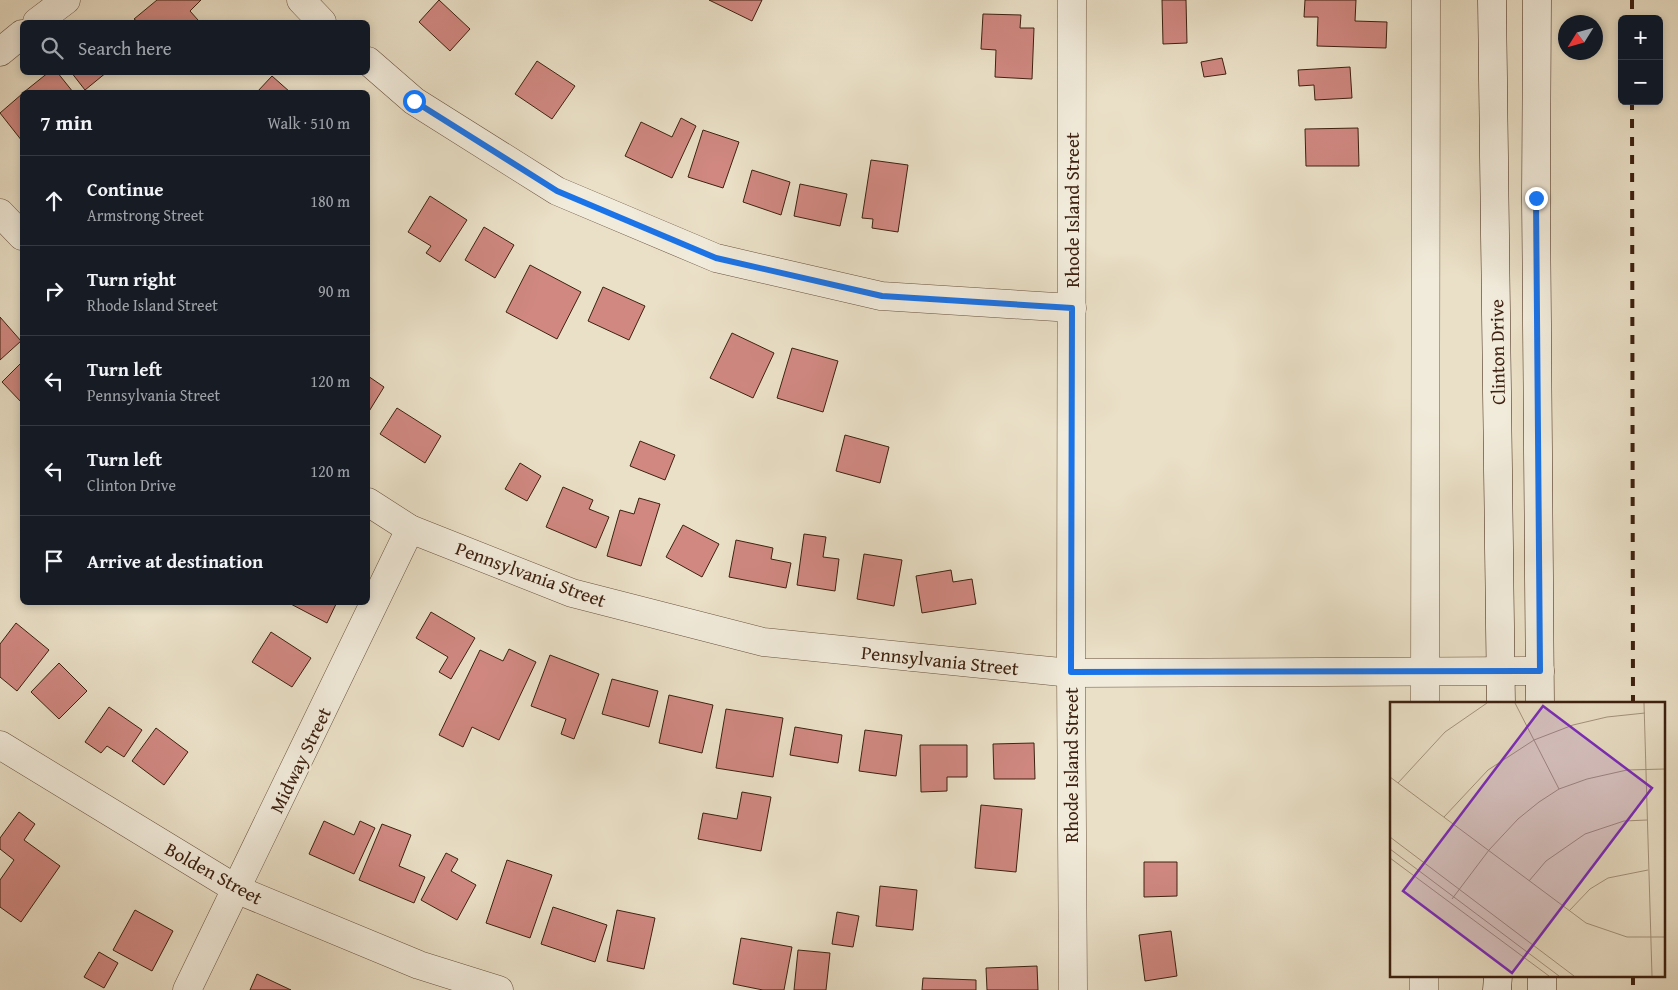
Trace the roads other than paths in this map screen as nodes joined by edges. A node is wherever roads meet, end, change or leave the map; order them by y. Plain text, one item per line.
1 (66, 0) edge
2 (301, 0) edge
3 (1072, 0) edge
4 (1426, 0) edge
5 (1492, 0) edge
6 (1537, 0) edge
7 (41, 20) edge
8 (320, 20) edge
9 (20, 36) edge
10 (0, 52) edge
11 (370, 63) edge
12 (0, 213) edge
13 (20, 234) edge
14 (1072, 308) junction
15 (370, 503) edge
16 (410, 529) junction
17 (1501, 671) junction
18 (1540, 671) junction
19 (1071, 672) junction
20 (1425, 672) junction
21 (1425, 702) edge
22 (1501, 702) edge
23 (1540, 702) edge
24 (0, 746) edge
25 (238, 890) junction
26 (187, 990) edge
27 (499, 990) edge
28 (1073, 990) edge

1 - 7 street
2 - 8 street
3 - 14 street, Rhode Island Street
4 - 20 street
5 - 17 street, Clinton Drive
6 - 18 street, Clinton Drive
9 - 10 street
11 - 14 street
12 - 13 street
14 - 19 street, Rhode Island Street
15 - 16 street, Pennsylvania Street
16 - 19 street, Pennsylvania Street
16 - 25 street, Midway Street
17 - 18 street, Pennsylvania Street
17 - 20 street, Pennsylvania Street
17 - 22 street, Clinton Drive
18 - 23 street, Clinton Drive
19 - 20 street, Pennsylvania Street
19 - 28 street, Rhode Island Street
20 - 21 street
24 - 25 street, Bolden Street
25 - 26 street, Midway Street
25 - 27 street, Bolden Street

